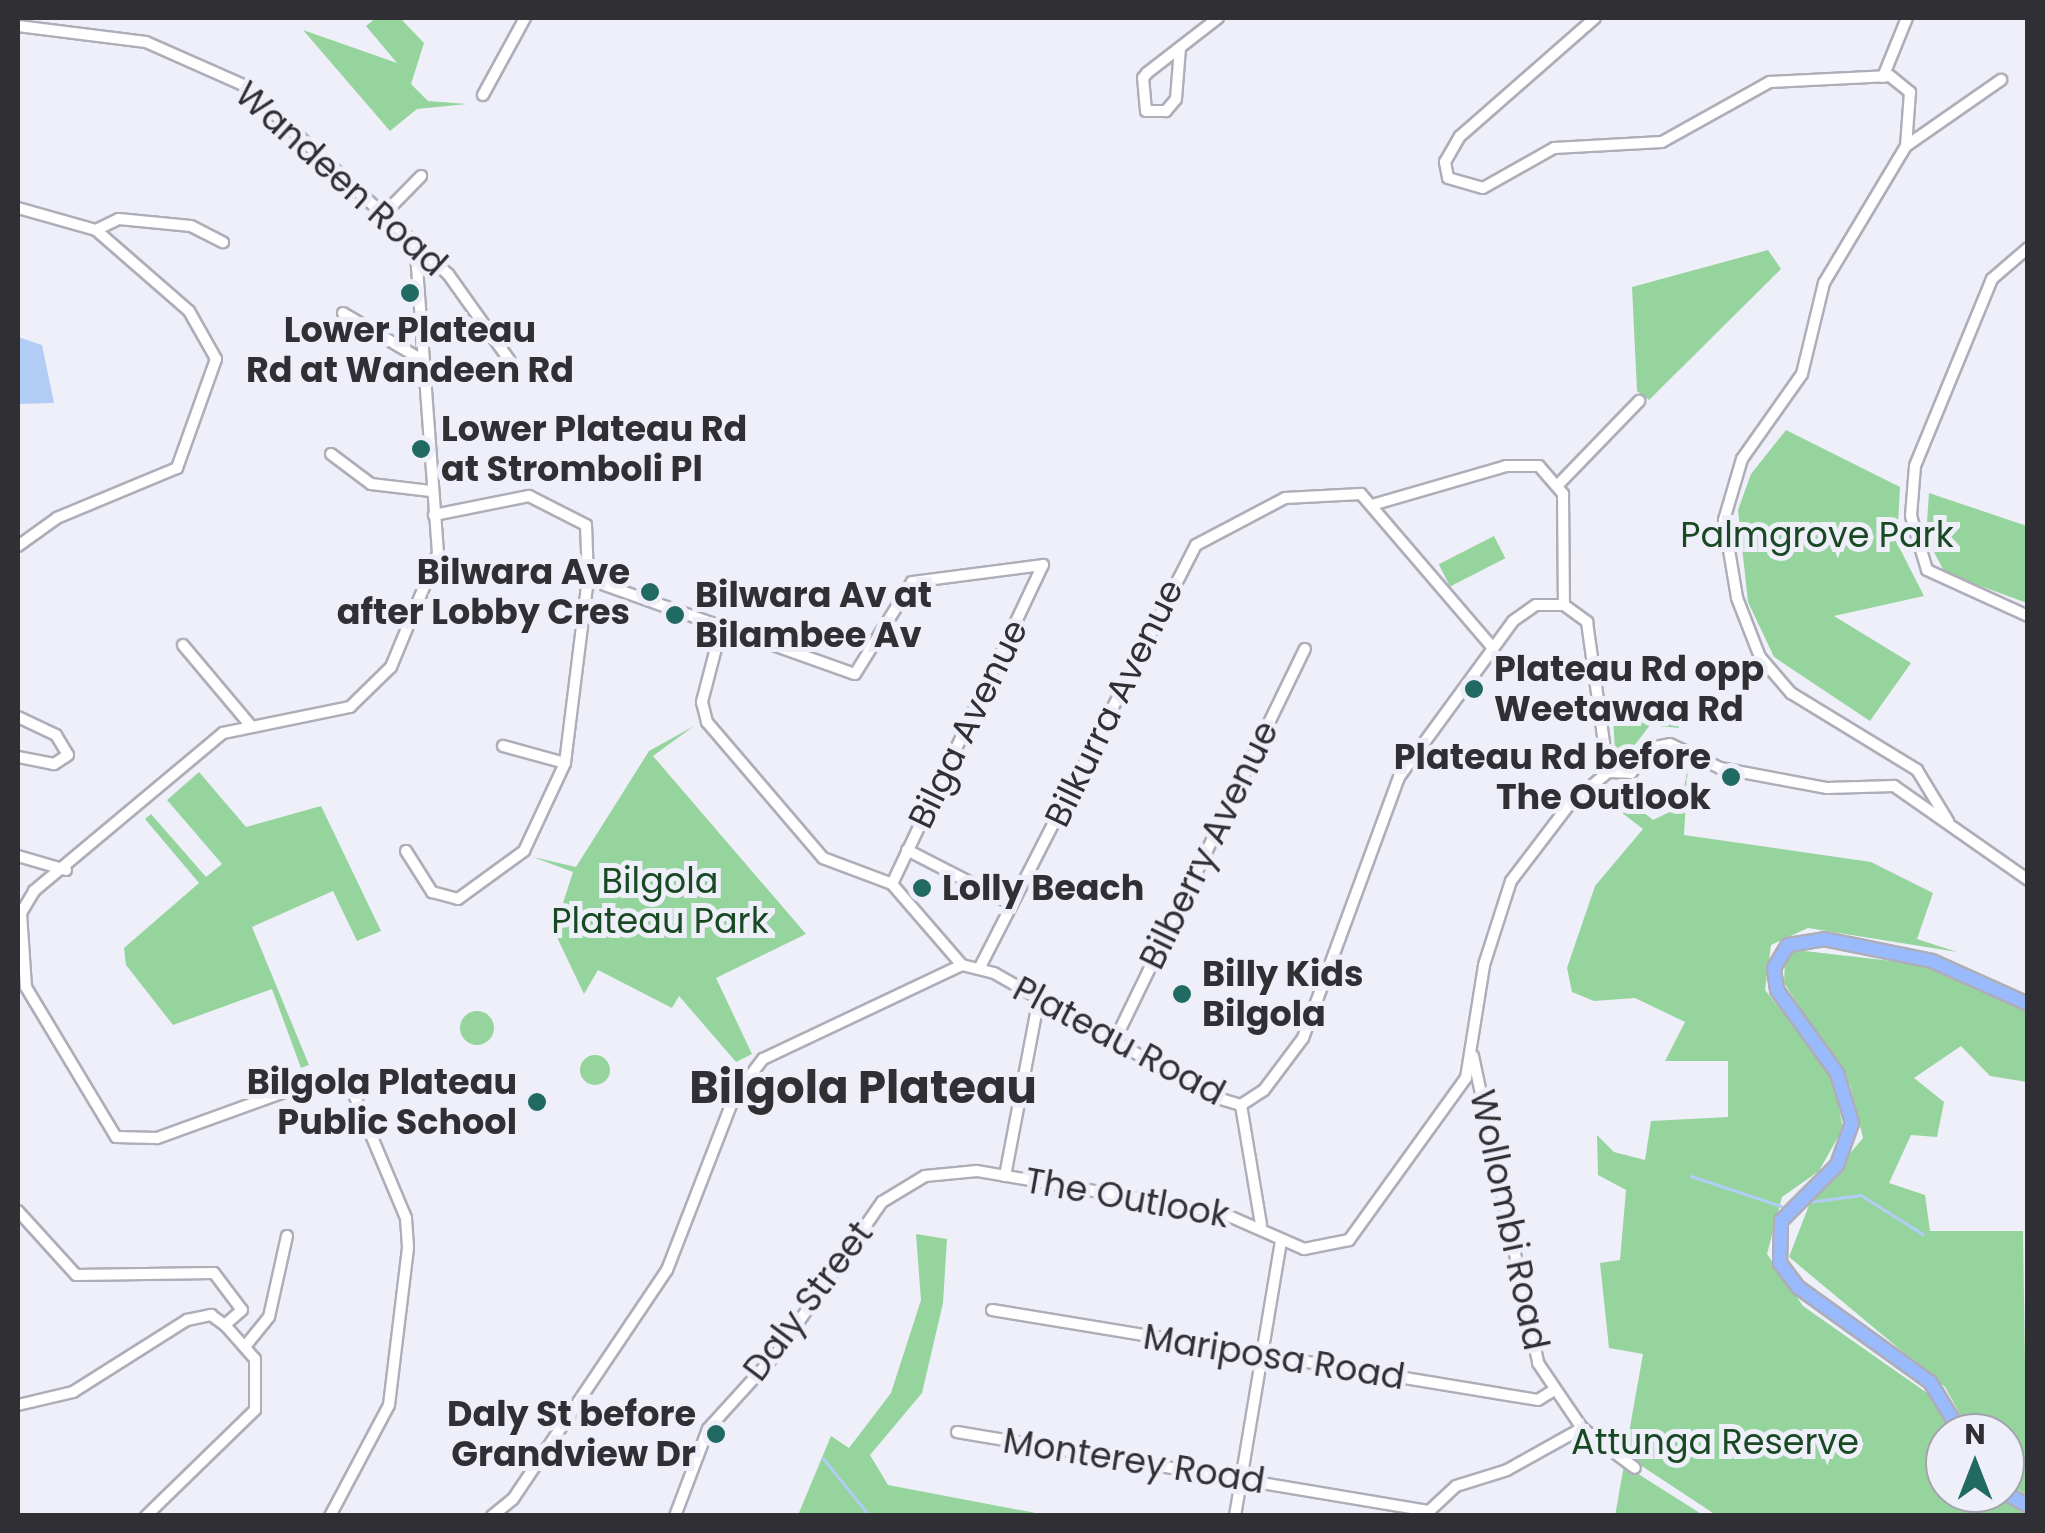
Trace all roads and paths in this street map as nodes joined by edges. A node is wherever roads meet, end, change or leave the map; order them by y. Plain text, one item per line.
1 (525, 18) edge
2 (1218, 18) edge
3 (1595, 18) edge
4 (1907, 18) edge
5 (18, 26) edge
6 (1180, 48) junction
7 (1883, 77) junction
8 (2001, 80) dead end
9 (483, 95) dead end
10 (1906, 146) junction
11 (421, 176) dead end
12 (18, 208) edge
13 (382, 216) junction
14 (96, 230) junction
15 (223, 242) dead end
16 (2028, 248) edge
17 (416, 250) junction
18 (343, 313) dead end
19 (422, 360) junction
20 (510, 362) dead end
21 (1639, 401) dead end
22 (331, 454) dead end
23 (1558, 485) junction
24 (431, 491) junction
25 (1372, 504) junction
26 (434, 515) junction
27 (18, 546) edge
28 (588, 579) junction
29 (1564, 605) junction
30 (2028, 616) edge
31 (722, 625) junction
32 (183, 645) dead end
33 (1493, 648) junction
34 (1305, 649) dead end
35 (18, 717) edge
36 (251, 726) junction
37 (503, 746) dead end
38 (18, 757) edge
39 (565, 763) junction
40 (1608, 772) junction
41 (1948, 822) junction
42 (907, 850) junction
43 (406, 851) dead end
44 (18, 856) edge
45 (66, 870) junction
46 (2028, 880) edge
47 (892, 884) junction
48 (1010, 902) junction
49 (962, 965) junction
50 (980, 966) junction
51 (1039, 998) junction
52 (2028, 1004) edge
53 (1114, 1042) junction
54 (1472, 1055) junction
55 (1241, 1105) junction
56 (1006, 1176) junction
57 (18, 1211) edge
58 (1261, 1225) junction
59 (287, 1236) dead end
60 (1281, 1242) junction
61 (992, 1310) dead end
62 (225, 1325) junction
63 (246, 1344) junction
64 (1262, 1354) junction
65 (1554, 1390) junction
66 (18, 1404) edge
67 (1949, 1413) edge
68 (1582, 1428) junction
69 (957, 1432) dead end
70 (1634, 1468) dead end
71 (1242, 1478) junction
72 (1426, 1513) edge
73 (499, 1514) edge
74 (146, 1516) edge
75 (330, 1516) edge
76 (675, 1516) edge
77 (1235, 1516) edge

1 - 9 street
2 - 6 street
3 - 7 street
4 - 7 street
5 - 13 street, Wandeen Road
6 - 6 street
7 - 10 street
8 - 10 street
10 - 41 street
11 - 13 street
12 - 14 street
13 - 17 street, Wandeen Road
14 - 15 street
14 - 27 street
16 - 30 street
17 - 19 street
17 - 20 street, Wandeen Road
18 - 19 street
19 - 24 street
21 - 23 street
22 - 24 street
23 - 25 street
23 - 29 street
24 - 26 street
25 - 33 street
25 - 48 street, Bilkurra Avenue
26 - 28 street
26 - 36 street
28 - 31 street
28 - 39 street
29 - 33 street, Plateau Road
29 - 40 street
31 - 42 street, Bilga Avenue
31 - 47 street
32 - 36 street
33 - 55 street, Plateau Road
34 - 53 street, Bilberry Avenue
35 - 38 street
36 - 45 street
37 - 39 street
39 - 43 street
40 - 41 street
40 - 54 street
41 - 46 street
42 - 47 street, Bilga Avenue
42 - 48 street
44 - 45 street
45 - 75 street
47 - 49 street
48 - 50 street, Bilkurra Avenue
49 - 50 street, Plateau Road
49 - 73 street
50 - 51 street, Plateau Road
51 - 53 street, Plateau Road
51 - 56 street, The Outlook
52 - 67 main road
53 - 55 street, Plateau Road
54 - 60 street
54 - 65 street, Wollombi Road
55 - 58 street
56 - 58 street, The Outlook
56 - 76 street, Daly Street
57 - 62 street
58 - 60 street, The Outlook
59 - 63 street
60 - 64 street
61 - 64 street, Mariposa Road
62 - 63 street
62 - 66 street
63 - 74 street
64 - 65 street, Mariposa Road
64 - 71 street
65 - 68 street, Wollombi Road
68 - 70 street, Wollombi Road
68 - 72 street
69 - 71 street, Monterey Road
71 - 72 street, Monterey Road
71 - 77 street

